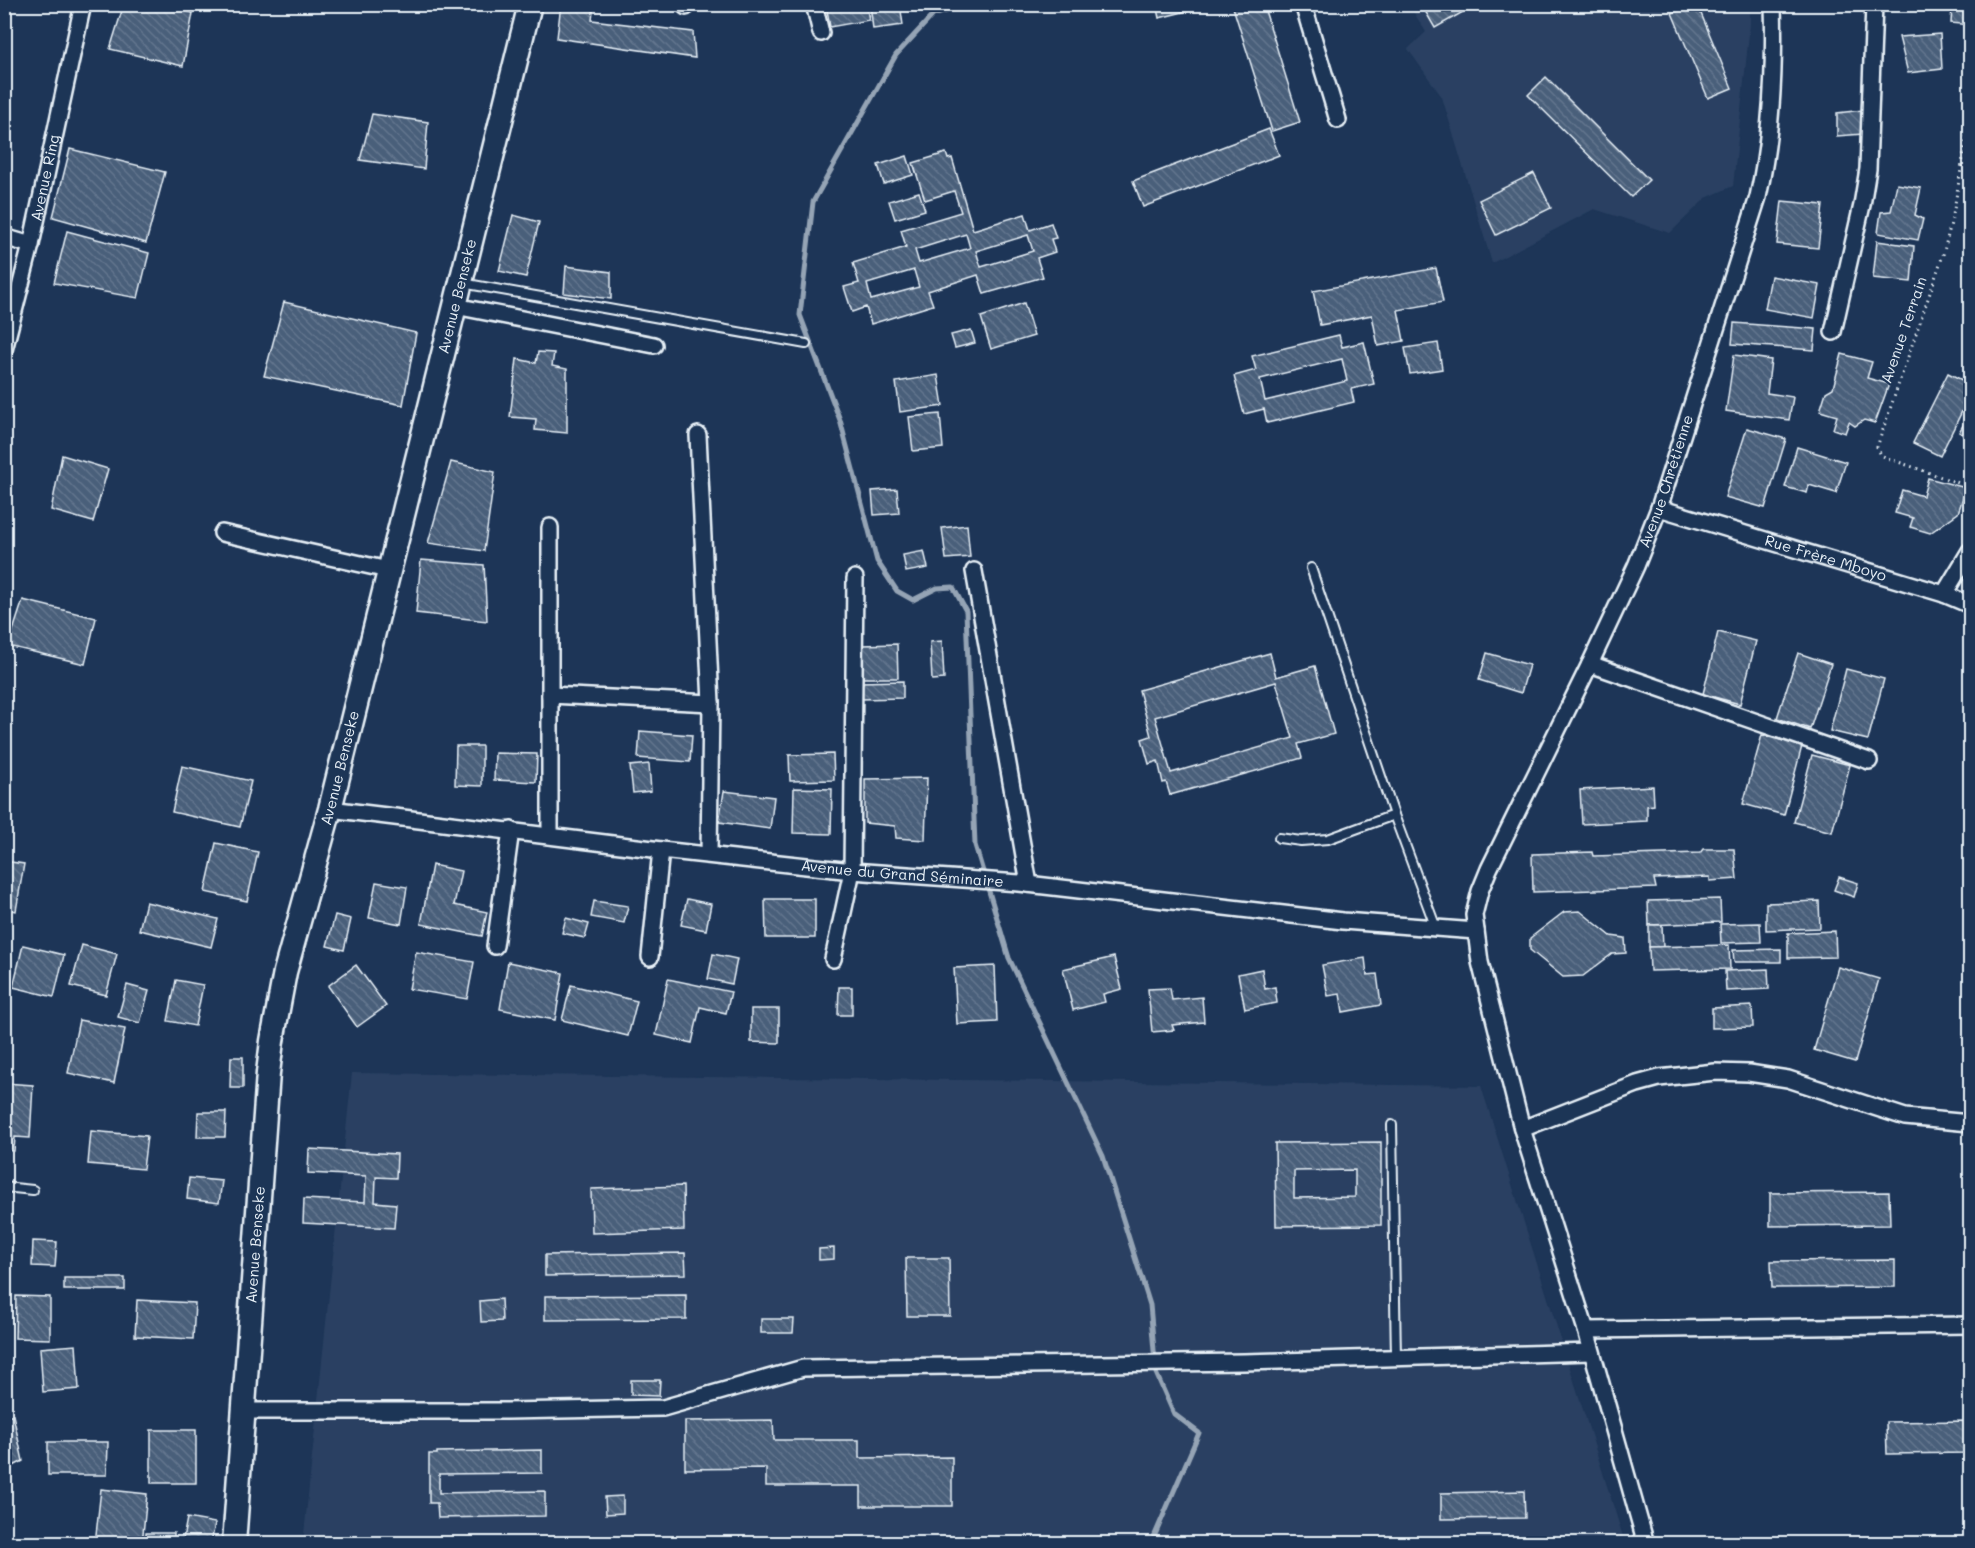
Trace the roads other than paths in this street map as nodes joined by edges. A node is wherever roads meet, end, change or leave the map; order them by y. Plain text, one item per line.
1 (83, 4) edge
2 (530, 4) edge
3 (814, 4) edge
4 (1303, 4) edge
5 (1773, 4) edge
6 (1874, 4) edge
7 (821, 33) dead end
8 (1338, 120) dead end
9 (4, 237) edge
10 (31, 244) junction
11 (461, 283) junction
12 (455, 306) junction
13 (1833, 332) dead end
14 (806, 344) dead end
15 (654, 345) dead end
16 (4, 350) edge
17 (698, 435) dead end
18 (1659, 508) junction
19 (550, 527) dead end
20 (222, 533) dead end
21 (1971, 551) edge
22 (1311, 568) dead end
23 (388, 570) junction
24 (974, 571) dead end
25 (855, 578) dead end
26 (1944, 594) junction
27 (1971, 606) edge
28 (1590, 664) junction
29 (550, 694) junction
30 (711, 703) junction
31 (1869, 761) dead end
32 (330, 809) junction
33 (1394, 815) junction
34 (511, 830) junction
35 (550, 835) junction
36 (1279, 838) dead end
37 (661, 850) junction
38 (709, 854) junction
39 (852, 871) junction
40 (1024, 883) junction
41 (1436, 928) junction
42 (1476, 931) junction
43 (495, 946) dead end
44 (650, 957) dead end
45 (832, 958) dead end
46 (1971, 1123) edge
47 (1392, 1125) dead end
48 (1522, 1129) junction
49 (4, 1187) edge
50 (33, 1190) dead end
51 (1971, 1326) edge
52 (1586, 1330) junction
53 (1592, 1352) junction
54 (1396, 1358) junction
55 (244, 1411) junction
56 (234, 1544) edge
57 (1646, 1544) edge

1 - 10 street, Avenue Ring
2 - 11 street, Avenue Benseke
3 - 7 street
4 - 8 street
5 - 18 street, Avenue Chrétienne
6 - 13 street
9 - 10 street
10 - 16 street, Avenue Ring
11 - 12 street, Avenue Benseke
11 - 14 lane
12 - 15 street
12 - 23 street, Avenue Benseke
17 - 30 street
18 - 26 street, Rue Frère Mboyo
18 - 28 street, Avenue Chrétienne
19 - 29 street
20 - 23 street
21 - 26 street
22 - 33 lane
23 - 32 street, Avenue Benseke
24 - 40 street
25 - 39 street
26 - 27 street, Rue Frère Mboyo
28 - 31 street
28 - 42 street, Avenue Chrétienne
29 - 30 street
29 - 35 street
30 - 38 street
32 - 34 street, Avenue du Grand Séminaire
32 - 55 street, Avenue Benseke
33 - 36 lane
33 - 41 lane
34 - 35 street, Avenue du Grand Séminaire
34 - 43 street
35 - 37 street, Avenue du Grand Séminaire
37 - 38 street, Avenue du Grand Séminaire
37 - 44 street
38 - 39 street, Avenue du Grand Séminaire
39 - 40 street, Avenue du Grand Séminaire
39 - 45 street
40 - 41 street, Avenue du Grand Séminaire
41 - 42 street, Avenue du Grand Séminaire
42 - 48 street, Avenue Chrétienne
46 - 48 street
47 - 54 lane
48 - 52 street, Avenue Chrétienne
49 - 50 lane
51 - 52 street
52 - 53 street, Avenue Chrétienne
53 - 54 street
53 - 57 street, Avenue Chrétienne
54 - 55 street
55 - 56 street, Avenue Benseke

